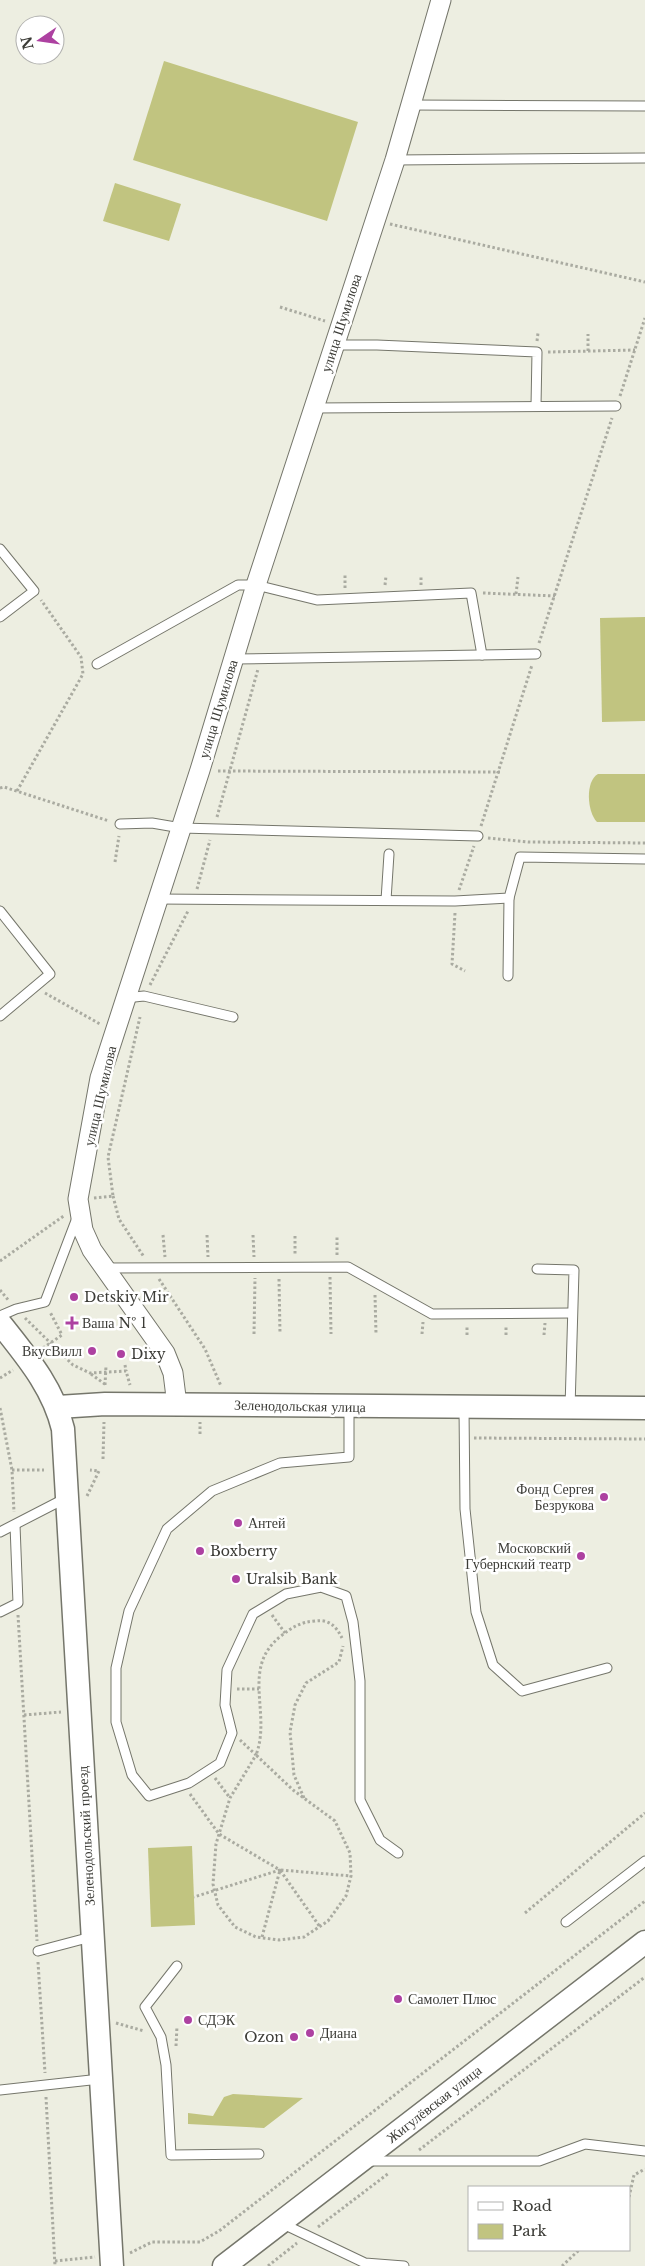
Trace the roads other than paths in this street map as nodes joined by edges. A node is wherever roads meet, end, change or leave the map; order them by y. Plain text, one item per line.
1 (441, 0) edge
2 (411, 106) junction
3 (645, 106) edge
4 (645, 158) edge
5 (395, 160) junction
6 (334, 345) junction
7 (536, 406) junction
8 (616, 406) road end
9 (314, 408) junction
10 (0, 549) edge
11 (256, 585) junction
12 (0, 617) edge
13 (536, 654) road end
14 (482, 655) junction
15 (234, 659) junction
16 (97, 664) dead end
17 (120, 824) road end
18 (181, 828) junction
19 (478, 836) road end
20 (389, 854) dead end
21 (645, 860) edge
22 (509, 898) junction
23 (157, 899) junction
24 (386, 900) junction
25 (0, 911) edge
26 (508, 976) dead end
27 (125, 998) junction
28 (0, 1016) edge
29 (233, 1017) dead end
30 (78, 1199) junction
31 (105, 1268) junction
32 (537, 1269) dead end
33 (572, 1313) junction
34 (0, 1316) edge
35 (8, 1316) edge
36 (177, 1405) junction
37 (349, 1406) junction
38 (58, 1407) junction
39 (464, 1407) junction
40 (570, 1408) junction
41 (645, 1408) edge
42 (66, 1498) junction
43 (14, 1525) junction
44 (0, 1532) edge
45 (0, 1612) edge
46 (607, 1668) dead end
47 (398, 1853) dead end
48 (645, 1861) edge
49 (566, 1922) dead end
50 (92, 1937) junction
51 (645, 1942) edge
52 (38, 1951) road end
53 (177, 1966) dead end
54 (100, 2079) junction
55 (0, 2090) edge
56 (645, 2152) edge
57 (259, 2154) dead end
58 (361, 2161) junction
59 (281, 2223) junction
60 (120, 2260) edge
61 (229, 2264) edge
62 (404, 2266) edge

1 - 2 street, улица Шумилова
2 - 3 lane
2 - 5 street, улица Шумилова
4 - 5 lane
5 - 6 street, улица Шумилова
6 - 7 lane
6 - 9 street, улица Шумилова
7 - 8 lane
7 - 9 lane
9 - 11 street, улица Шумилова
10 - 12 lane
11 - 14 lane
11 - 15 street, улица Шумилова
11 - 16 lane
13 - 14 lane
14 - 15 lane
15 - 18 street, улица Шумилова
17 - 18 lane
18 - 19 lane
18 - 23 street, улица Шумилова
20 - 24 lane
21 - 22 lane
22 - 24 lane
22 - 26 lane
23 - 24 lane
23 - 27 street, улица Шумилова
25 - 28 lane
27 - 29 lane
27 - 30 street, улица Шумилова
30 - 31 street, улица Шумилова
30 - 35 lane
31 - 33 lane
31 - 36 street, улица Шумилова
32 - 33 lane
33 - 40 lane
34 - 35 lane
35 - 38 street
36 - 37 street, Зеленодольская улица
36 - 38 street, Зеленодольская улица
37 - 39 street, Зеленодольская улица
37 - 47 lane
38 - 42 street, Зеленодольский проезд
39 - 40 street, Зеленодольская улица
39 - 46 lane
40 - 41 street, Зеленодольская улица
42 - 43 lane
42 - 50 street, Зеленодольский проезд
43 - 44 lane
43 - 45 lane
48 - 49 lane
50 - 52 lane
50 - 54 street, Зеленодольский проезд
51 - 58 street, Жигулёвская улица
53 - 57 lane
54 - 55 lane
54 - 60 street, Зеленодольский проезд
56 - 58 lane
58 - 59 street, Жигулёвская улица
59 - 61 street, Жигулёвская улица
59 - 62 lane

